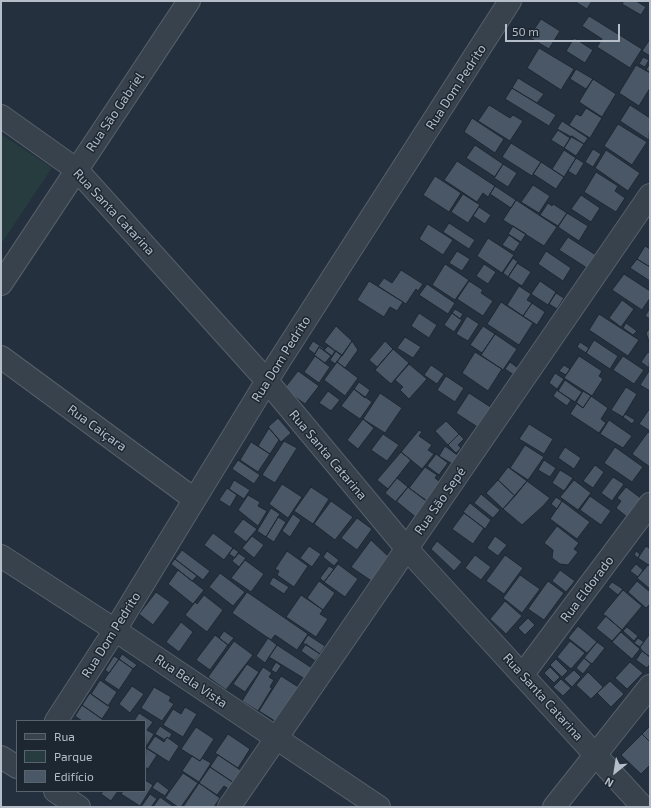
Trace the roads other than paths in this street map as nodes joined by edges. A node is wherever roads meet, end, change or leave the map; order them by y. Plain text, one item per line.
1 (189, 1) edge
2 (510, 1) edge
3 (1, 116) edge
4 (77, 170) junction
5 (650, 195) edge
6 (1, 284) edge
7 (1, 357) edge
8 (267, 381) junction
9 (194, 499) junction
10 (650, 504) edge
11 (407, 549) junction
12 (1, 556) edge
13 (115, 630) junction
14 (523, 674) junction
15 (650, 686) edge
16 (57, 720) edge
17 (277, 738) junction
18 (596, 755) junction
19 (1, 757) edge
20 (16, 766) edge
21 (56, 792) edge
22 (79, 807) edge
23 (229, 807) edge
24 (380, 807) edge
25 (554, 807) edge
26 (643, 807) edge

1 - 4 street, Rua São Gabriel
2 - 8 street, Rua Dom Pedrito
3 - 4 street, Rua Santa Catarina
4 - 6 street, Rua São Gabriel
4 - 8 street, Rua Santa Catarina
5 - 11 street, Rua São Sepé
7 - 9 street, Rua Caiçara
8 - 9 street, Rua Dom Pedrito
8 - 11 street, Rua Santa Catarina
9 - 13 street, Rua Dom Pedrito
10 - 14 street, Rua Eldorado
11 - 14 street, Rua Santa Catarina
11 - 17 street, Rua São Sepé
12 - 13 street, Rua Bela Vista
13 - 16 street, Rua Dom Pedrito
13 - 17 street, Rua Bela Vista
14 - 18 street, Rua Santa Catarina
15 - 18 street
17 - 23 street, Rua São Sepé
17 - 24 street, Rua Bela Vista
18 - 25 street
18 - 26 street, Rua Santa Catarina
19 - 20 street
21 - 22 street

